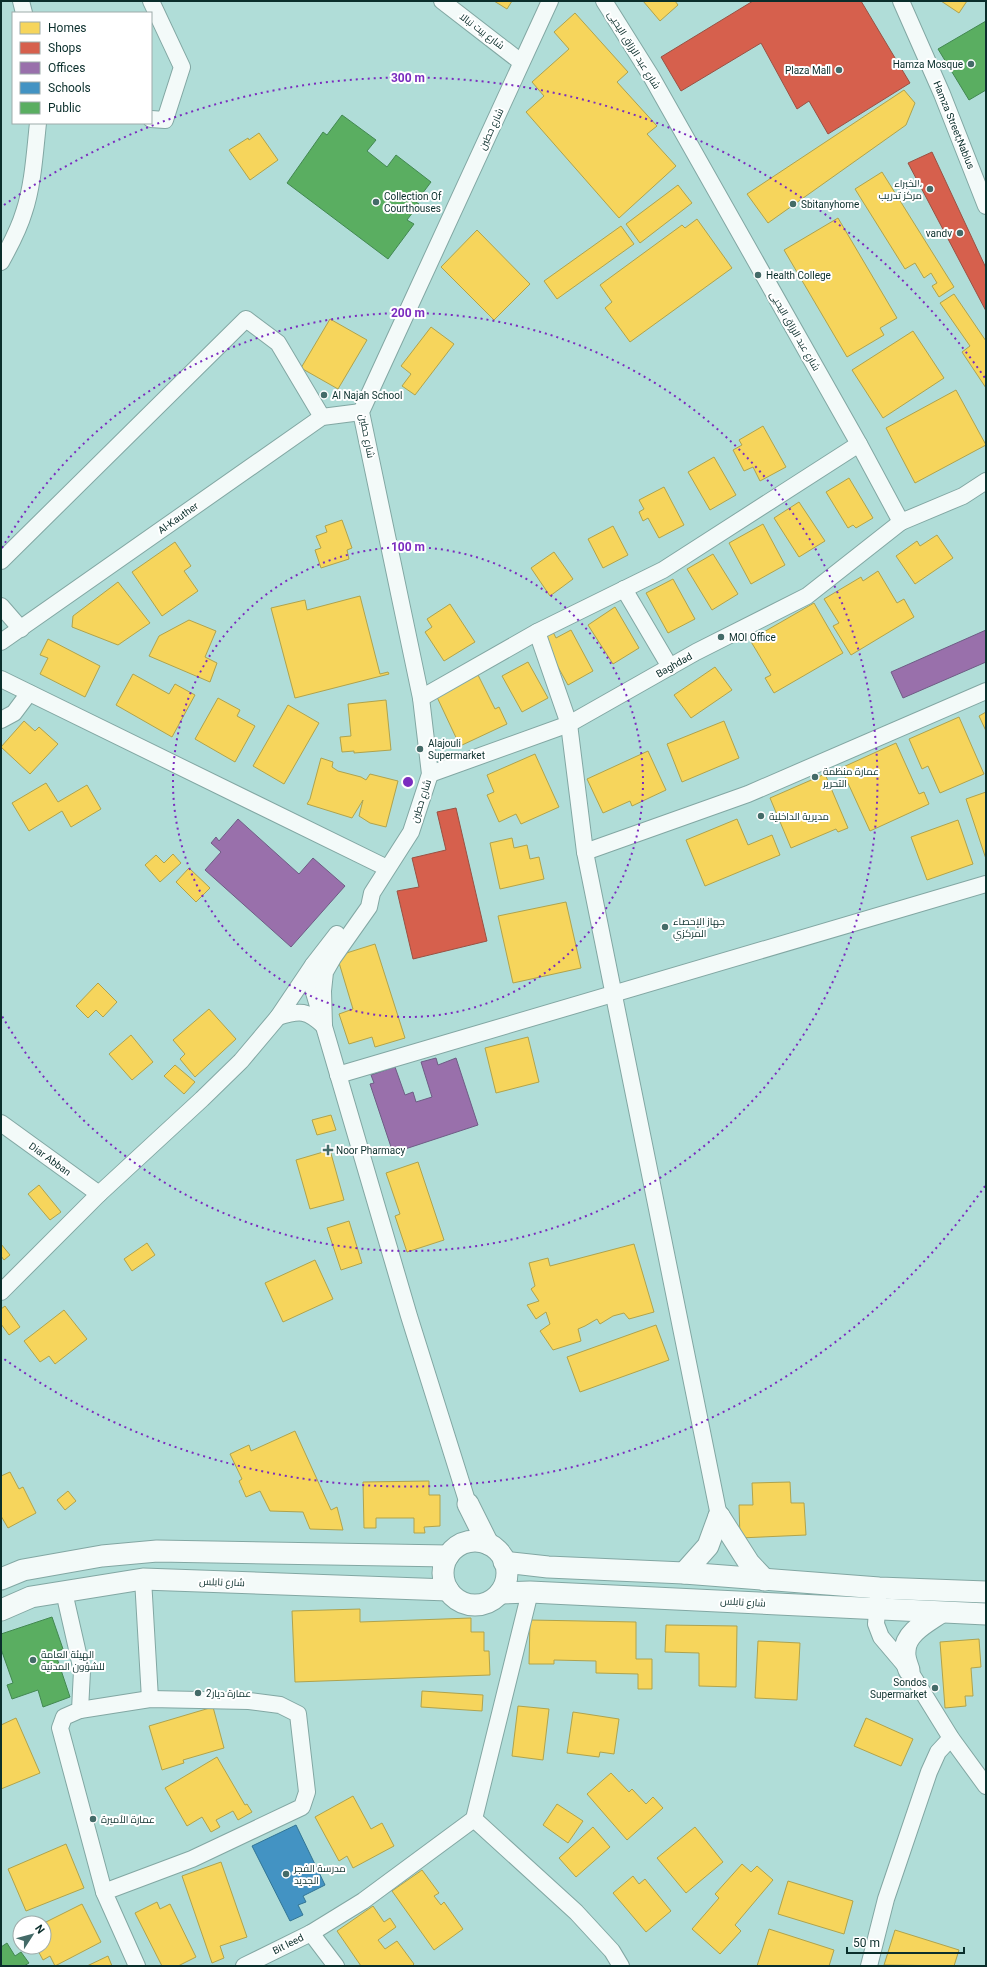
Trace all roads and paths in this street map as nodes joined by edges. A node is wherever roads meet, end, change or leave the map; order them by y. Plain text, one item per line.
1 (21, 1) edge
2 (151, 1) edge
3 (442, 1) edge
4 (550, 1) edge
5 (604, 1) edge
6 (901, 1) edge
7 (24, 12) edge
8 (522, 62) junction
9 (152, 119) edge
10 (38, 124) edge
11 (986, 206) edge
12 (1, 262) edge
13 (361, 412) junction
14 (322, 417) junction
15 (859, 444) junction
16 (986, 481) edge
17 (986, 492) edge
18 (963, 496) junction
19 (901, 522) junction
20 (1, 561) edge
21 (624, 589) junction
22 (1, 606) edge
23 (21, 629) junction
24 (536, 632) junction
25 (1, 642) edge
26 (670, 667) junction
27 (1, 679) edge
28 (986, 691) edge
29 (29, 693) junction
30 (421, 698) junction
31 (1, 720) edge
32 (569, 724) junction
33 (430, 774) junction
34 (584, 852) junction
35 (387, 868) junction
36 (986, 884) edge
37 (372, 893) junction
38 (313, 965) junction
39 (318, 990) junction
40 (293, 993) junction
41 (612, 994) junction
42 (278, 1017) junction
43 (324, 1026) junction
44 (338, 1075) junction
45 (1, 1123) edge
46 (99, 1194) junction
47 (1, 1292) edge
48 (468, 1504) junction
49 (719, 1516) junction
50 (488, 1544) junction
51 (453, 1551) junction
52 (504, 1562) junction
53 (684, 1573) junction
54 (1, 1579) edge
55 (143, 1579) junction
56 (765, 1580) junction
57 (448, 1590) junction
58 (64, 1592) junction
59 (530, 1592) junction
60 (986, 1592) edge
61 (500, 1593) junction
62 (878, 1598) junction
63 (1, 1610) edge
64 (940, 1613) junction
65 (986, 1614) edge
66 (909, 1670) junction
67 (150, 1699) junction
68 (80, 1710) junction
69 (951, 1738) junction
70 (986, 1786) edge
71 (474, 1819) junction
72 (104, 1892) junction
73 (311, 1932) junction
74 (137, 1966) edge
75 (244, 1966) edge
76 (336, 1966) edge
77 (621, 1966) edge
78 (869, 1966) edge

1 - 7 street
2 - 9 street
3 - 8 street, شارع بيت نبالا
4 - 8 street, شارع حطين
5 - 15 street, شارع عبد الرزاق اليحيى
6 - 11 street, Hamza Street;Nablus
8 - 13 street, شارع حطين
10 - 12 street
13 - 14 street, Al-Kauther
13 - 30 street, شارع حطين
14 - 20 street
14 - 23 street, Al-Kauther
15 - 19 street, شارع عبد الرزاق اليحيى
15 - 21 street
16 - 18 street
17 - 18 street
18 - 19 street
19 - 26 street, Baghdad
21 - 24 street
21 - 26 street
22 - 23 street
23 - 25 street, Al-Kauther
24 - 30 street
24 - 32 street
26 - 32 street, Baghdad
27 - 29 street
28 - 34 street
29 - 31 street
29 - 35 street
30 - 33 street, شارع حطين
32 - 33 street, Baghdad
32 - 34 street
33 - 35 street, شارع حطين
34 - 41 street
35 - 37 street, شارع حطين
36 - 41 street
37 - 38 street
37 - 39 street
38 - 39 street
38 - 40 street
39 - 40 street
39 - 43 street
40 - 42 street
41 - 44 street
41 - 49 street
42 - 43 street
42 - 46 street
43 - 44 street
44 - 48 street
45 - 46 street, Diar Abban
46 - 47 street
48 - 50 main road
48 - 51 main road
49 - 53 main road
49 - 56 main road
50 - 51 main road
50 - 52 main road
51 - 54 main road
51 - 57 main road
52 - 53 main road, شارع نابلس
52 - 61 main road
53 - 56 main road, شارع نابلس
55 - 57 main road, شارع نابلس
55 - 58 main road, شارع نابلس
55 - 67 street
56 - 62 main road, شارع نابلس
57 - 61 main road
58 - 63 main road, شارع نابلس
58 - 68 street
59 - 61 main road, شارع نابلس
59 - 62 main road, شارع نابلس
59 - 71 street
60 - 62 main road, شارع نابلس
62 - 64 main road, شارع نابلس
62 - 66 street
64 - 65 main road, شارع نابلس
64 - 66 main road
66 - 69 street
67 - 68 street
67 - 72 street
68 - 72 street
69 - 70 street
69 - 78 street
71 - 73 street, Bit leed
71 - 77 street
72 - 74 street
73 - 75 street, Bit leed
73 - 76 street

